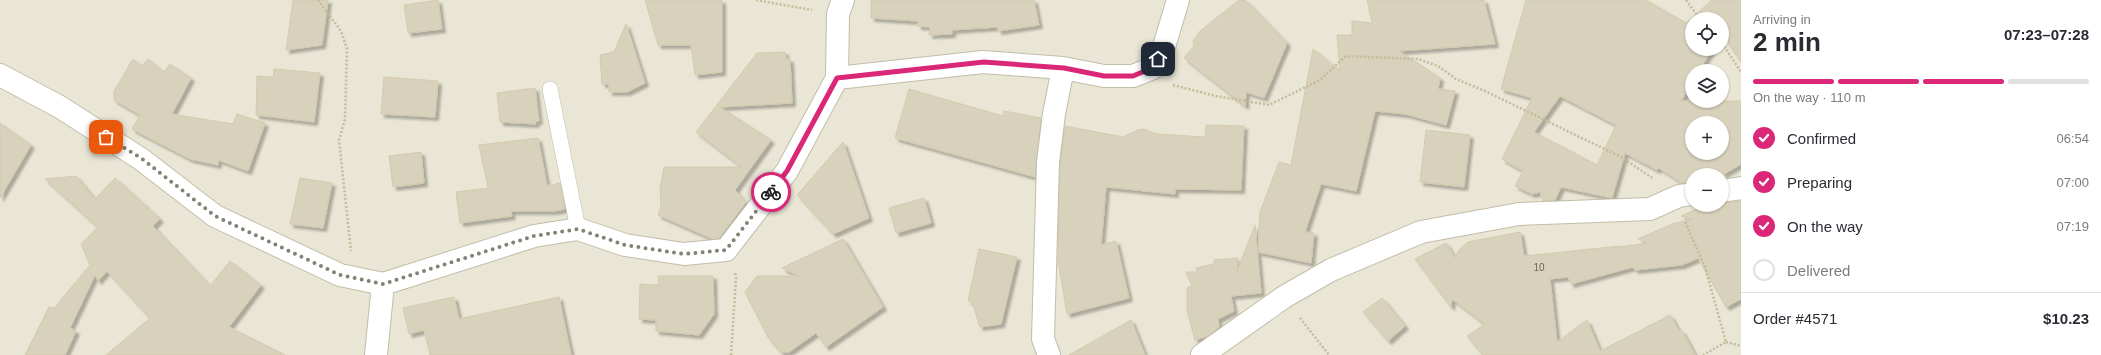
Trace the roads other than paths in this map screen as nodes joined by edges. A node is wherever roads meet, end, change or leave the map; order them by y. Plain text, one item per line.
1 (1178, 0) edge
2 (841, 7) edge
3 (1064, 68) junction
4 (0, 75) edge
5 (837, 78) junction
6 (550, 89) dead end
7 (1741, 188) edge
8 (1729, 190) edge
9 (1685, 195) edge
10 (578, 229) junction
11 (383, 284) junction
12 (376, 355) edge
13 (1049, 355) edge
14 (1202, 355) edge

1 - 3 street
2 - 5 street
3 - 5 street
3 - 13 street
4 - 11 street
5 - 10 street
6 - 10 lane
7 - 8 street
9 - 14 street
10 - 11 street
11 - 12 street

